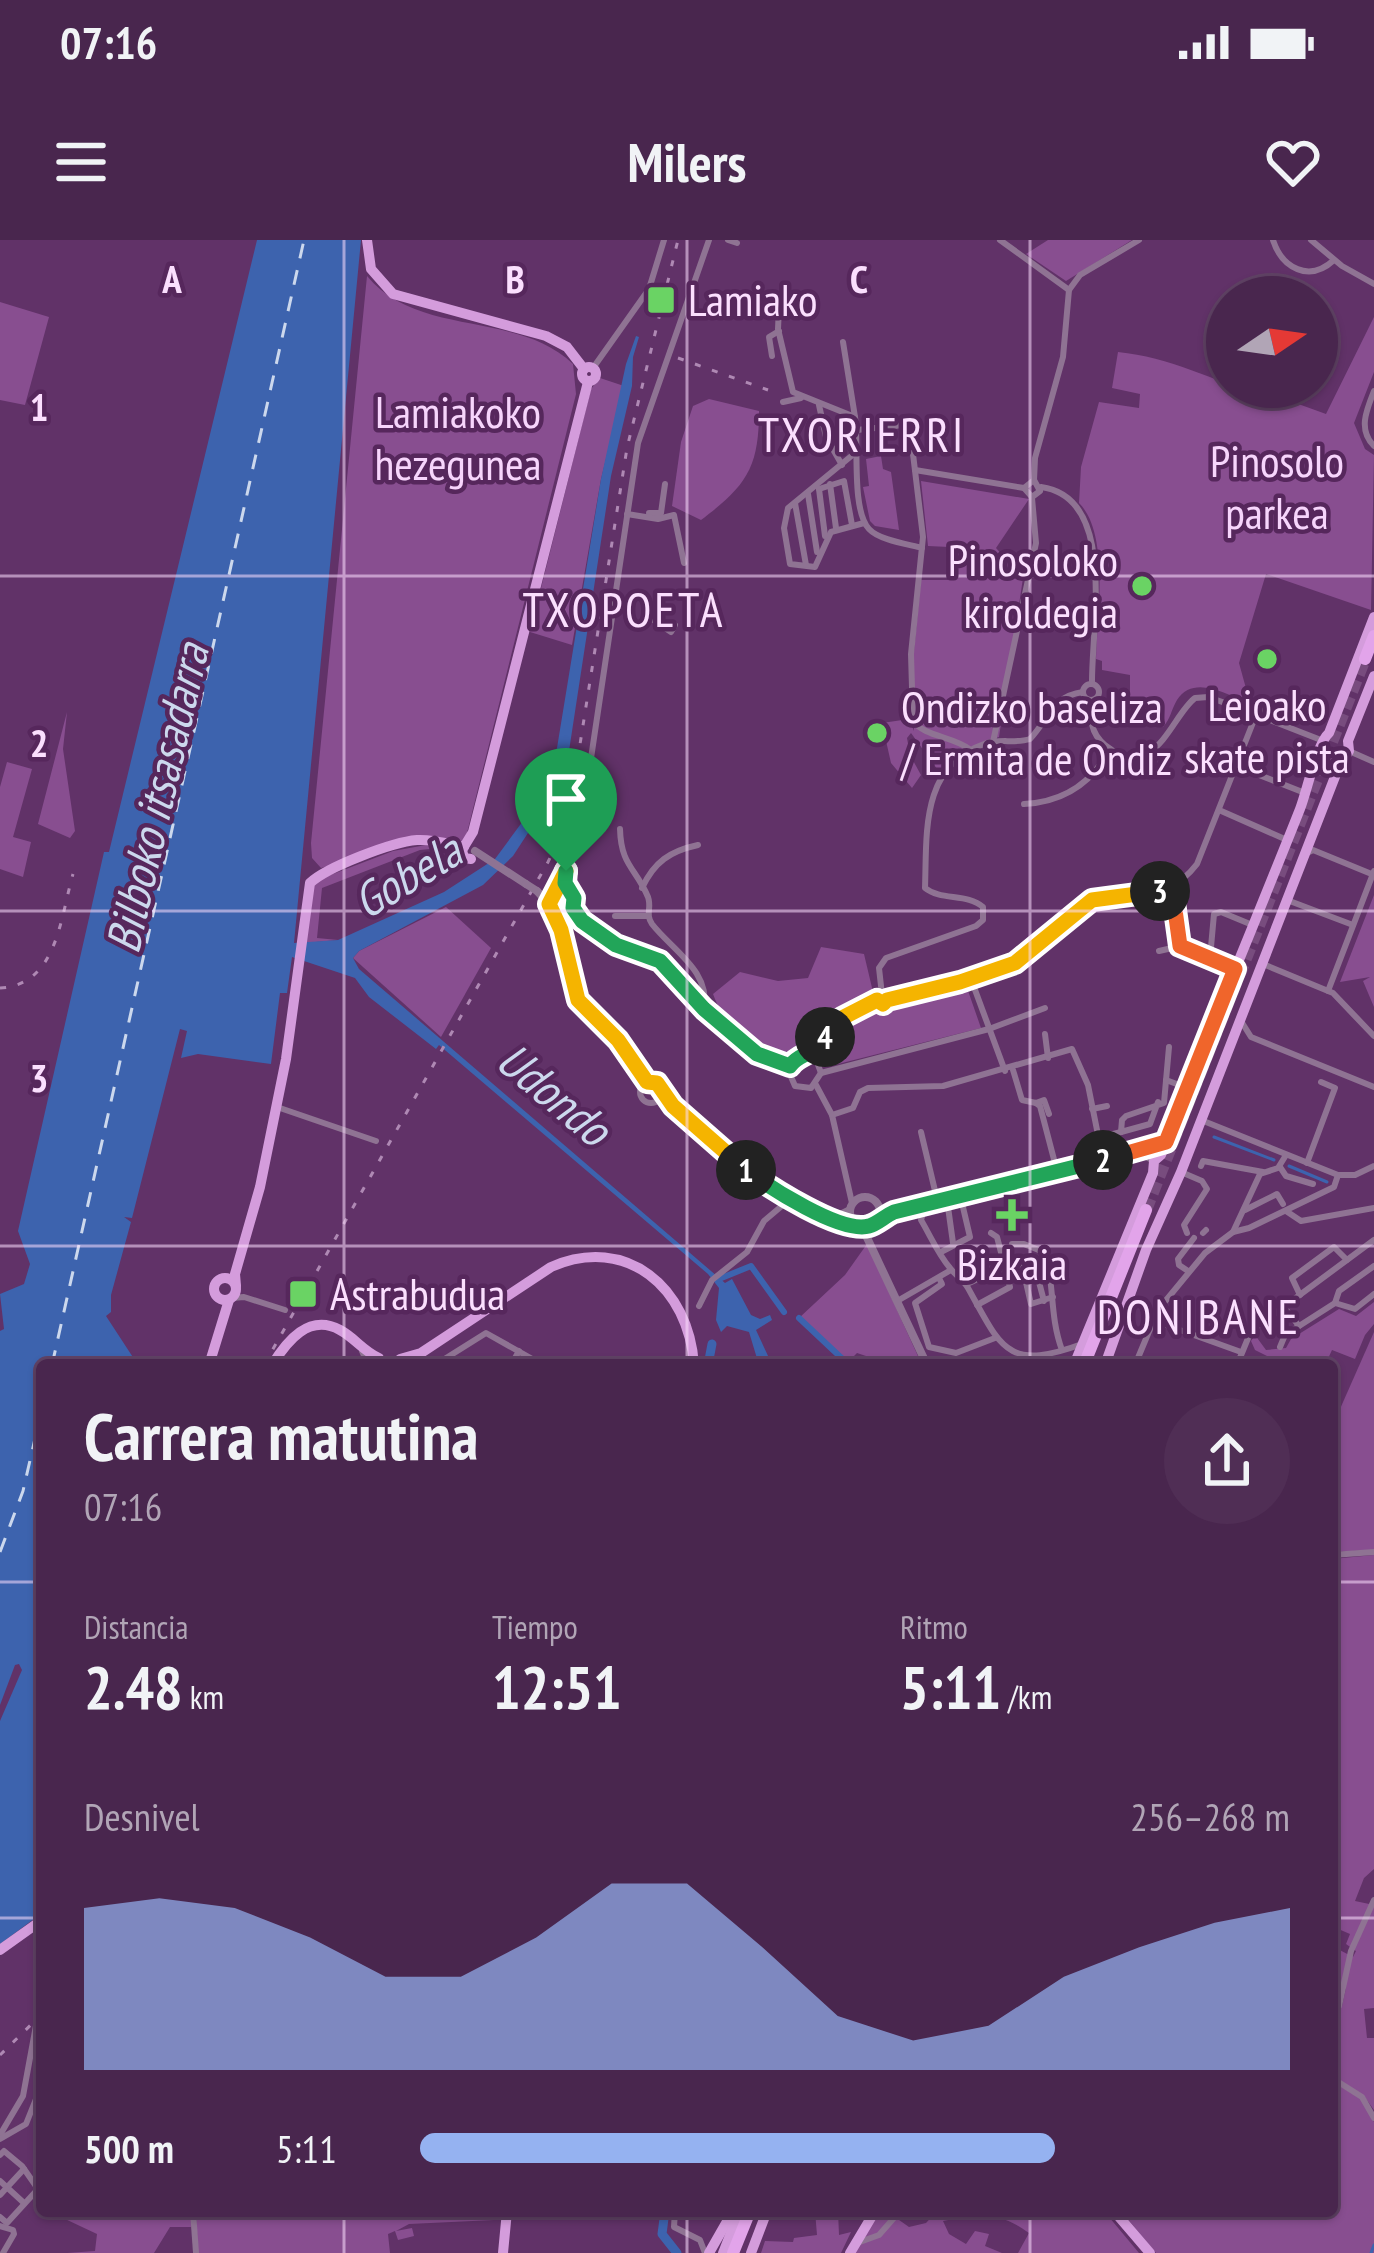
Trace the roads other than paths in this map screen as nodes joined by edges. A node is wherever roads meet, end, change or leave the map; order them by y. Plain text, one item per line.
1 (664, 240) edge
2 (710, 240) edge
3 (1000, 240) edge
4 (1138, 240) edge
5 (1273, 240) edge
6 (1312, 240) edge
7 (367, 243) edge
8 (1334, 260) junction
9 (1374, 284) edge
10 (1069, 290) junction
11 (790, 310) dead end
12 (779, 331) junction
13 (843, 342) dead end
14 (772, 356) dead end
15 (588, 373) junction
16 (1374, 391) edge
17 (800, 398) junction
18 (783, 402) dead end
19 (819, 405) junction
20 (855, 417) junction
21 (857, 430) junction
22 (1374, 446) edge
23 (855, 453) junction
24 (842, 465) junction
25 (915, 470) junction
26 (1037, 483) junction
27 (665, 484) dead end
28 (830, 484) junction
29 (818, 487) junction
30 (1024, 488) junction
31 (808, 494) junction
32 (1032, 496) junction
33 (795, 503) junction
34 (627, 512) junction
35 (864, 523) junction
36 (852, 525) junction
37 (836, 529) junction
38 (825, 538) junction
39 (922, 548) junction
40 (818, 555) junction
41 (684, 563) dead end
42 (806, 566) junction
43 (649, 617) dead end
44 (1374, 617) edge
45 (675, 625) dead end
46 (1374, 636) edge
47 (1371, 663) edge
48 (1092, 684) junction
49 (1083, 692) junction
50 (1092, 700) junction
51 (1256, 716) junction
52 (993, 742) junction
53 (1323, 742) junction
54 (1110, 748) junction
55 (971, 750) junction
56 (1346, 751) junction
57 (1374, 762) edge
58 (1236, 766) junction
59 (1306, 793) junction
60 (1024, 804) dead end
61 (1219, 810) junction
62 (620, 829) dead end
63 (1288, 840) junction
64 (698, 844) dead end
65 (1310, 849) junction
66 (471, 852) junction
67 (566, 871) junction
68 (1374, 874) edge
69 (642, 888) junction
70 (1172, 888) junction
71 (568, 891) junction
72 (552, 896) junction
73 (1287, 900) junction
74 (573, 908) junction
75 (560, 914) junction
76 (615, 916) dead end
77 (648, 916) junction
78 (1250, 924) dead end
79 (1354, 925) junction
80 (1180, 946) junction
81 (1159, 951) dead end
82 (1210, 958) junction
83 (1263, 964) junction
84 (1235, 969) junction
85 (971, 979) junction
86 (1328, 991) junction
87 (882, 998) junction
88 (1045, 1008) dead end
89 (704, 1009) junction
90 (1241, 1021) junction
91 (989, 1029) junction
92 (1045, 1034) dead end
93 (1374, 1036) edge
94 (1251, 1037) junction
95 (1232, 1042) junction
96 (1169, 1047) dead end
97 (1048, 1058) junction
98 (812, 1059) junction
99 (786, 1068) junction
100 (1016, 1068) junction
101 (1000, 1069) junction
102 (821, 1072) junction
103 (1166, 1080) junction
104 (647, 1082) junction
105 (1321, 1082) dead end
106 (816, 1085) junction
107 (1182, 1086) dead end
108 (1374, 1087) edge
109 (662, 1092) junction
110 (656, 1102) junction
111 (1036, 1103) junction
112 (1158, 1105) junction
113 (673, 1106) junction
114 (1108, 1106) dead end
115 (277, 1107) junction
116 (1092, 1109) junction
117 (1049, 1114) dead end
118 (832, 1115) junction
119 (1201, 1120) junction
120 (921, 1132) dead end
121 (1121, 1132) junction
122 (1098, 1138) junction
123 (376, 1141) dead end
124 (1137, 1152) junction
125 (1286, 1155) junction
126 (1158, 1158) junction
127 (1103, 1160) junction
128 (1307, 1162) junction
129 (1201, 1166) dead end
130 (1374, 1166) edge
131 (1279, 1168) junction
132 (1057, 1172) junction
133 (1263, 1172) junction
134 (1179, 1173) junction
135 (1339, 1174) junction
136 (1313, 1184) dead end
137 (790, 1199) junction
138 (934, 1202) junction
139 (854, 1203) junction
140 (948, 1207) junction
141 (1285, 1208) junction
142 (1374, 1208) edge
143 (1245, 1210) junction
144 (813, 1211) junction
145 (869, 1221) junction
146 (1233, 1232) junction
147 (992, 1233) dead end
148 (1374, 1240) edge
149 (953, 1243) junction
150 (1012, 1244) dead end
151 (941, 1252) junction
152 (979, 1260) dead end
153 (1347, 1260) junction
154 (1374, 1266) edge
155 (951, 1270) junction
156 (1189, 1271) junction
157 (1329, 1274) junction
158 (939, 1278) junction
159 (966, 1285) junction
160 (1340, 1291) junction
161 (231, 1292) junction
162 (1374, 1294) edge
163 (1300, 1295) junction
164 (899, 1300) junction
165 (1041, 1303) junction
166 (1335, 1303) junction
167 (976, 1304) junction
168 (699, 1306) dead end
169 (1284, 1307) junction
170 (285, 1310) dead end
171 (1154, 1320) junction
172 (1299, 1326) junction
173 (995, 1338) junction
174 (1080, 1345) junction
175 (1280, 1347) dead end
176 (1063, 1350) junction
177 (519, 1351) junction
178 (1241, 1352) junction
179 (210, 1359) edge
180 (276, 1359) edge
181 (371, 1359) edge
182 (406, 1359) edge
183 (446, 1359) edge
184 (514, 1359) edge
185 (533, 1359) edge
186 (693, 1359) edge
187 (927, 1359) edge
188 (1075, 1359) edge
189 (1081, 1359) edge
190 (1084, 1359) edge
191 (1087, 1359) edge
192 (1107, 1359) edge
193 (1138, 1359) edge
194 (1239, 1359) edge
195 (1374, 1552) edge
196 (1338, 1555) edge
197 (1374, 1900) edge
198 (36, 1923) edge
199 (0, 1950) edge
200 (1338, 2007) edge
201 (36, 2026) edge
202 (1338, 2082) edge
203 (36, 2099) edge
204 (1374, 2118) edge
205 (0, 2137) edge
206 (0, 2155) edge
207 (24, 2169) junction
208 (3, 2184) edge
209 (36, 2186) edge
210 (36, 2191) edge
211 (0, 2195) edge
212 (25, 2204) junction
213 (193, 2217) edge
214 (506, 2217) edge
215 (675, 2217) edge
216 (732, 2217) edge
217 (734, 2217) edge
218 (751, 2217) edge
219 (767, 2217) edge
220 (869, 2217) edge
221 (895, 2217) edge
222 (1117, 2217) edge
223 (2, 2222) edge
224 (849, 2250) edge
225 (3, 2253) edge
226 (196, 2253) edge
227 (502, 2253) edge
228 (707, 2253) edge
229 (723, 2253) edge
230 (737, 2253) edge
231 (754, 2253) edge
232 (1147, 2253) edge

1 - 15 street
2 - 34 street
3 - 10 street
4 - 10 street
5 - 8 street
6 - 8 street
7 - 15 main road
8 - 9 street
10 - 26 street
11 - 12 street
12 - 14 street
12 - 17 street
13 - 20 street
15 - 66 main road
16 - 22 street
17 - 18 street
17 - 19 street
19 - 20 street
19 - 24 street
20 - 21 street
21 - 23 street
21 - 25 street
23 - 24 street
23 - 35 street
24 - 29 street
25 - 30 street
25 - 39 street
26 - 30 street
26 - 32 street
26 - 48 street
27 - 34 street
28 - 29 street
28 - 36 street
28 - 37 street
29 - 31 street
29 - 38 street
30 - 32 street
31 - 33 street
31 - 40 street
32 - 52 street
33 - 42 street
33 - 42 street
34 - 41 street
34 - 67 street
35 - 36 street
35 - 39 street
36 - 37 street
37 - 38 street
38 - 40 street
39 - 55 street
40 - 42 street
43 - 45 street
44 - 53 main road
46 - 47 highway
47 - 56 main road
48 - 49 street
48 - 50 street
49 - 50 street
49 - 52 street
50 - 54 street
51 - 53 street
51 - 54 street
51 - 58 street
52 - 55 street
53 - 56 main road
53 - 56 main road
53 - 59 main road
54 - 60 street
55 - 87 street
56 - 57 street
56 - 65 main road
58 - 59 street
58 - 61 street
59 - 63 main road
61 - 63 street
61 - 70 street
62 - 69 street
63 - 65 main road
63 - 84 main road
64 - 69 street
65 - 68 street
65 - 73 main road
66 - 72 street, bridge
66 - 115 main road
67 - 71 street
67 - 72 street
68 - 79 street
69 - 77 street
70 - 80 street
70 - 85 street
71 - 72 street
71 - 74 street
72 - 75 street
73 - 79 street
73 - 83 main road
74 - 75 street
74 - 89 street
75 - 104 street
76 - 77 street
77 - 89 street
78 - 82 street
79 - 86 street
80 - 81 street
80 - 82 street
82 - 84 street
83 - 86 street
83 - 90 main road
84 - 126 main road
85 - 87 street
85 - 91 street
86 - 93 street
87 - 98 street
88 - 91 street
89 - 99 street
90 - 94 street
90 - 95 main road
91 - 101 street
91 - 102 street
92 - 97 street
94 - 95 street
94 - 108 street
95 - 119 main road
96 - 103 street
97 - 100 street
97 - 116 street
98 - 99 street
98 - 102 street
99 - 106 street
100 - 101 street
100 - 111 street
101 - 118 street
102 - 106 street
103 - 107 street
103 - 112 street
104 - 109 street
104 - 110 street
105 - 128 street
106 - 118 street
109 - 110 street
109 - 113 street
110 - 113 street
111 - 117 street
111 - 132 street
112 - 121 street
112 - 121 street
113 - 137 street
114 - 116 street
115 - 123 street
115 - 161 main road
116 - 122 street
118 - 139 street
119 - 125 street
119 - 134 main road
120 - 138 street
121 - 122 street
122 - 127 street
124 - 126 street
124 - 126 street
124 - 127 street
125 - 128 street
125 - 131 street
126 - 134 main road
126 - 134 main road
126 - 174 main road
127 - 132 street
128 - 135 street
129 - 133 street
130 - 135 street
131 - 133 street
131 - 136 street
132 - 138 street
133 - 143 street
134 - 156 street
134 - 192 main road
135 - 141 street
137 - 144 street
137 - 168 street
138 - 145 street
139 - 144 street
139 - 145 street
139 - 145 street
140 - 149 street
140 - 149 street
140 - 151 street
141 - 142 street
141 - 143 street
141 - 146 street
143 - 146 street
144 - 145 street
145 - 164 street
146 - 156 street
147 - 167 street
148 - 153 street
149 - 151 street
150 - 165 street
151 - 155 street
152 - 159 street
153 - 157 street
153 - 163 street
154 - 160 street
155 - 158 street
155 - 159 street
156 - 171 street
157 - 160 street
157 - 163 street
158 - 164 street
158 - 173 street
159 - 167 street
160 - 166 street
161 - 170 street
161 - 179 main road
162 - 166 street
163 - 169 street
164 - 187 street
165 - 165 street
165 - 176 street
166 - 172 street
167 - 173 street
169 - 172 street
169 - 178 street
171 - 178 street
171 - 193 street
172 - 175 street
173 - 176 street
174 - 176 street
174 - 189 main road
176 - 188 street
177 - 183 street
177 - 184 street
177 - 185 street
178 - 194 street
180 - 181 main road
182 - 186 main road
190 - 191 highway
195 - 196 street
197 - 200 street
198 - 199 main road
201 - 205 street
202 - 204 street
203 - 205 street
206 - 207 street
207 - 208 street
207 - 209 street
208 - 211 street
208 - 212 street
210 - 212 street
212 - 223 street
213 - 226 street
214 - 227 main road
215 - 228 street
216 - 228 main road
217 - 229 main road
218 - 230 highway
219 - 231 main road
220 - 224 main road
221 - 224 street
222 - 232 main road
223 - 225 street

